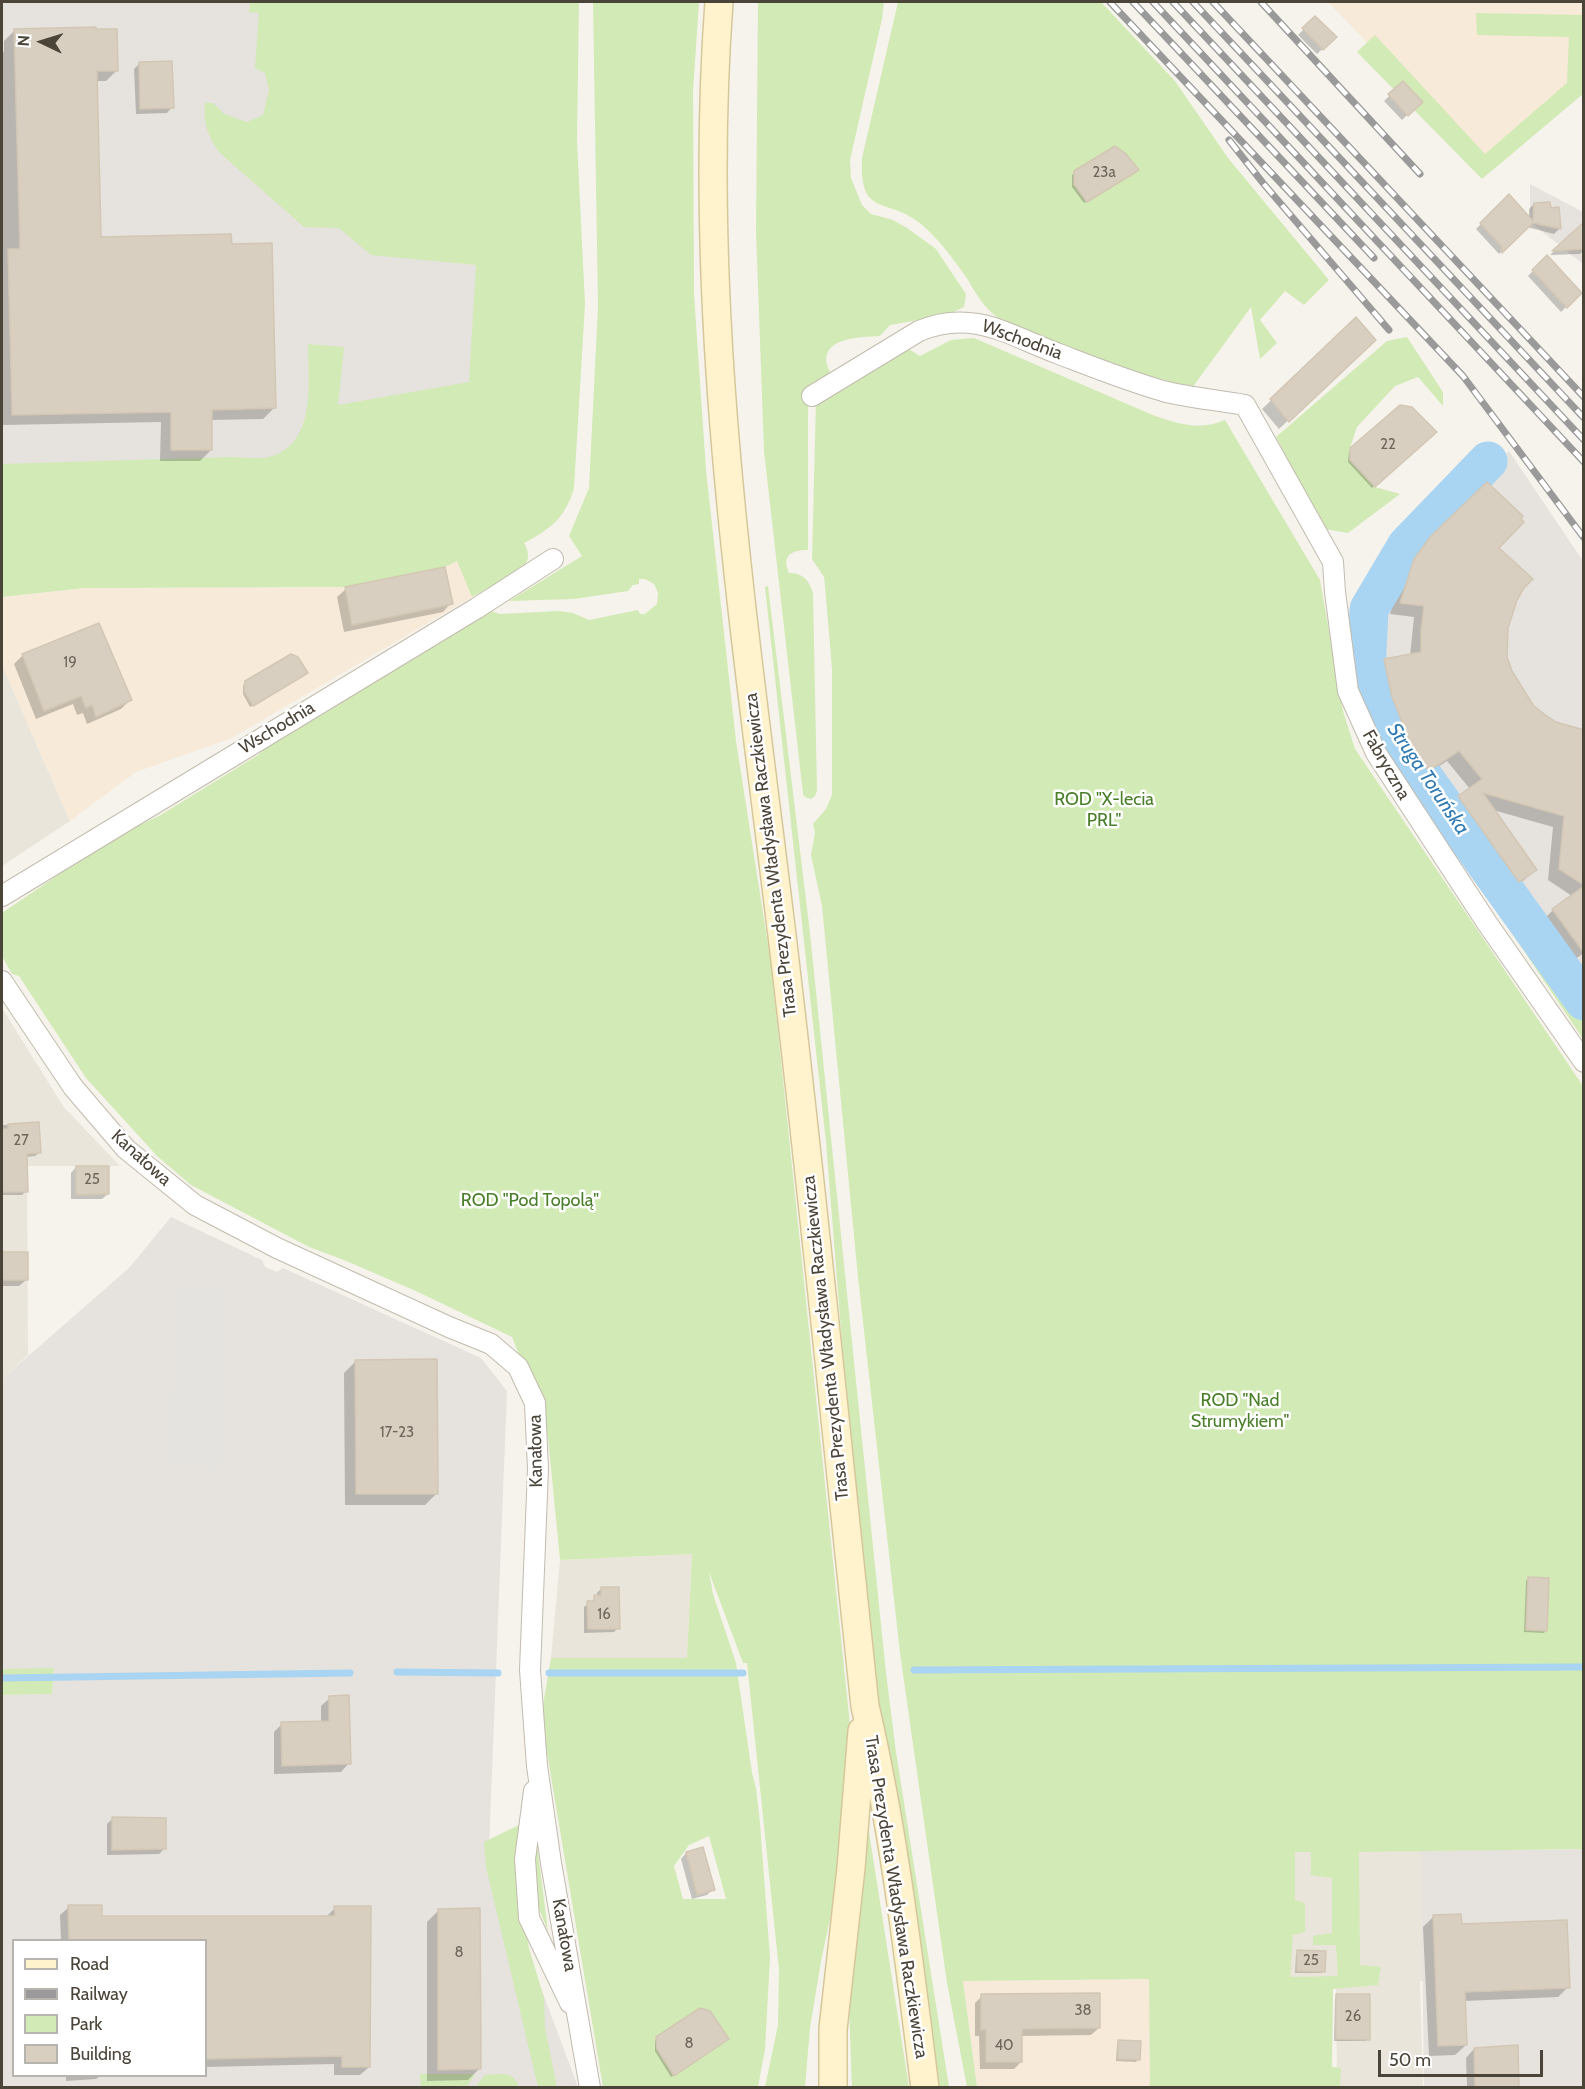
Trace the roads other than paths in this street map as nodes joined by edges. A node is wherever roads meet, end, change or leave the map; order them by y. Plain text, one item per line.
1 (719, 2) edge
2 (812, 396) dead end
3 (1245, 405) joint
4 (553, 559) dead end
5 (2, 896) edge
6 (2, 981) edge
7 (1584, 1062) edge
8 (865, 1706) junction
9 (537, 1766) junction
10 (578, 2019) junction
11 (590, 2088) edge
12 (833, 2088) edge
13 (925, 2088) edge

1 - 8 main road, Trasa Prezydenta Władysława Raczkiewicza
2 - 3 street, Wschodnia
3 - 7 street, Fabryczna
4 - 5 street, Wschodnia
6 - 9 street, Kanałowa
8 - 12 main road, Trasa Prezydenta Władysława Raczkiewicza
8 - 13 main road, Trasa Prezydenta Władysława Raczkiewicza
9 - 10 street, Kanałowa
9 - 10 street
10 - 11 street, Kanałowa

